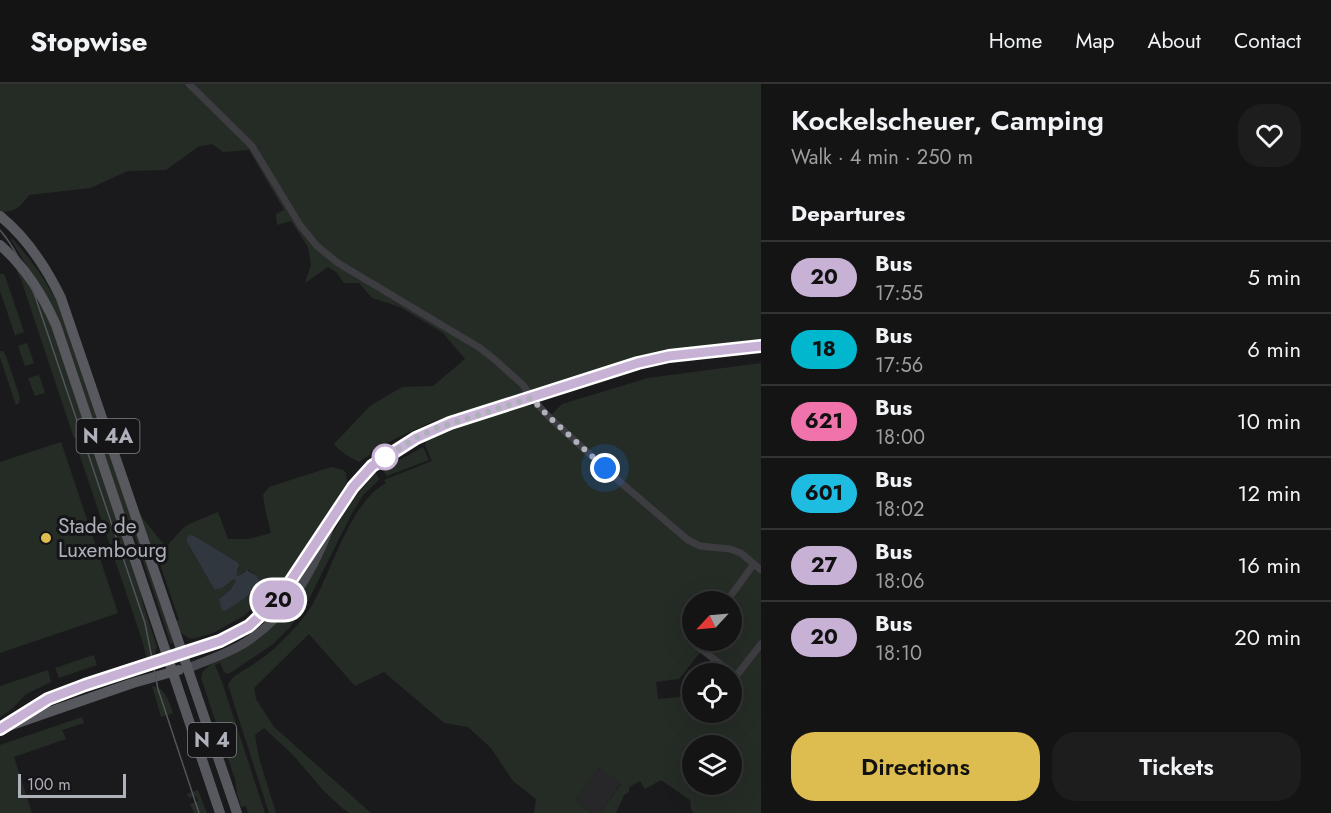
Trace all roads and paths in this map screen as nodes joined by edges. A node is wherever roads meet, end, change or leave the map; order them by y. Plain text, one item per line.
1 (189, 84) edge
2 (0, 216) edge
3 (0, 245) edge
4 (761, 346) edge
5 (531, 398) junction
6 (336, 513) junction
7 (754, 564) junction
8 (761, 570) edge
9 (734, 591) edge
10 (761, 644) edge
11 (704, 651) edge
12 (183, 654) junction
13 (168, 658) junction
14 (188, 668) junction
15 (173, 672) junction
16 (2, 728) edge
17 (220, 813) edge
18 (237, 813) edge

1 - 5 street
2 - 12 main road, N 4A
3 - 13 main road, N 4A
4 - 5 main road
5 - 6 main road
5 - 7 street
6 - 12 main road
6 - 14 main road
7 - 8 street
7 - 9 street
10 - 11 street
12 - 13 main road
12 - 14 main road, N 4
13 - 15 main road, N 4
13 - 16 main road
14 - 15 main road
14 - 18 main road, N 4
15 - 16 main road
15 - 17 main road, N 4

